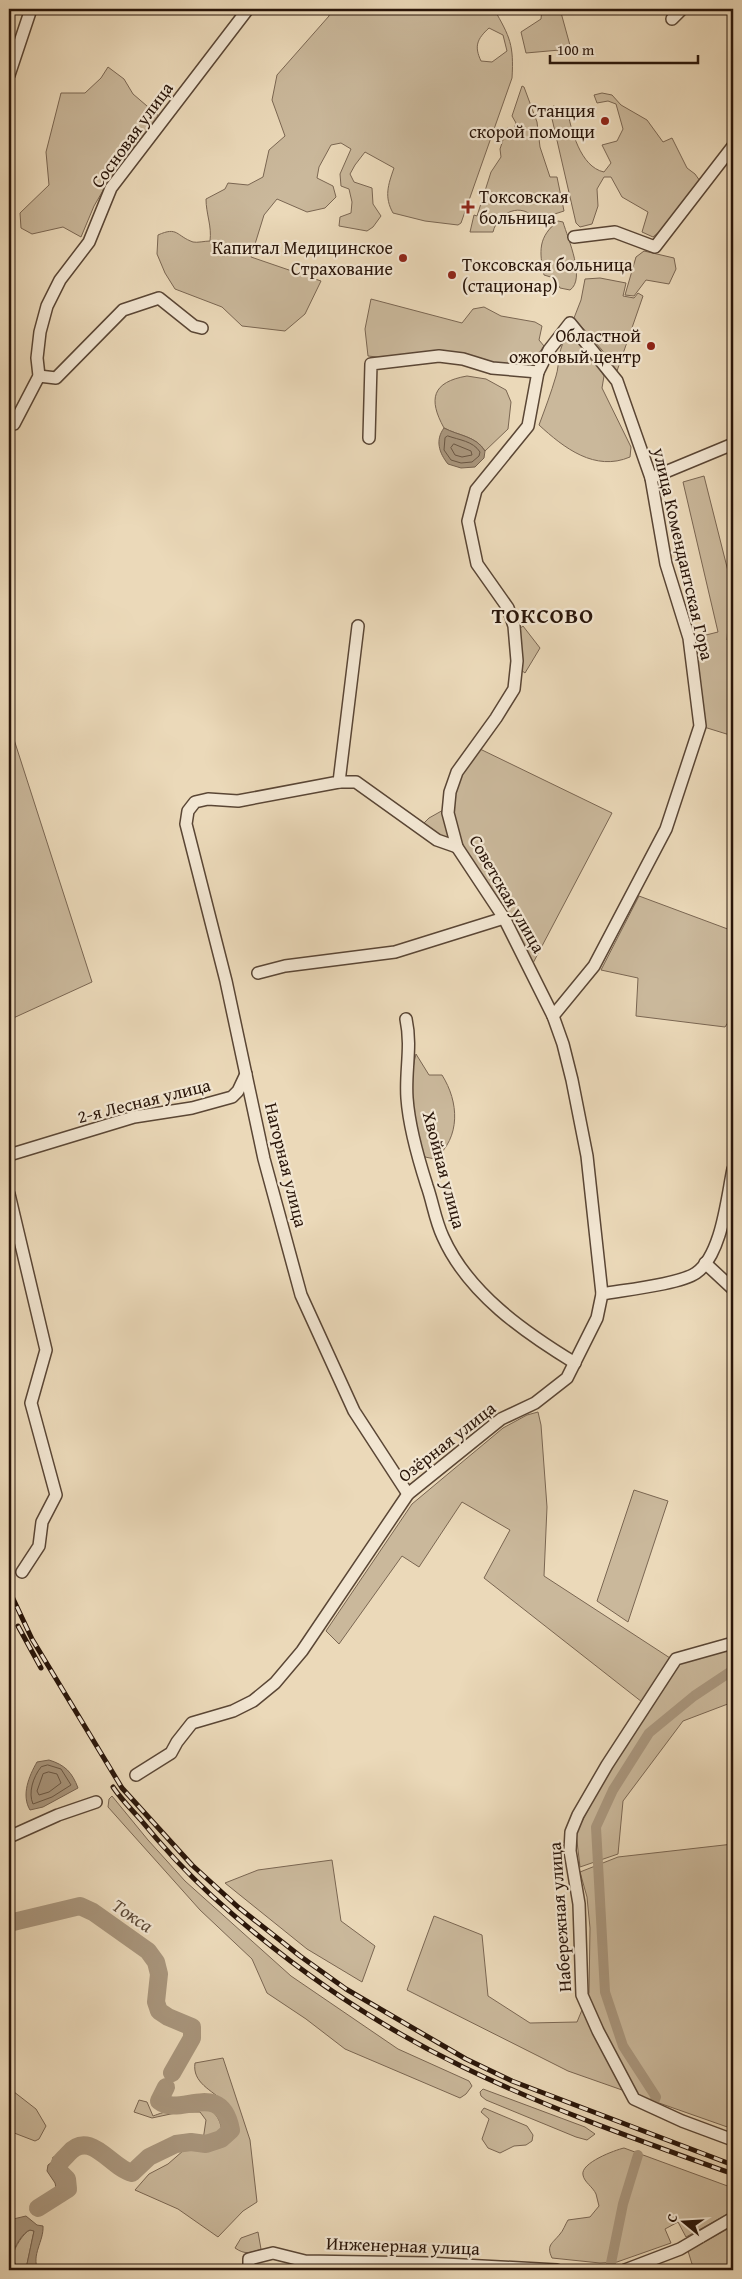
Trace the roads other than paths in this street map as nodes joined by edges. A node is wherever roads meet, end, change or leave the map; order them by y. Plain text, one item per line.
1 (31, 9) edge
2 (248, 9) edge
3 (682, 9) edge
4 (672, 20) dead end
5 (9, 75) edge
6 (733, 146) edge
7 (574, 237) dead end
8 (570, 323) joint
9 (202, 328) dead end
10 (538, 372) junction
11 (39, 376) junction
12 (9, 424) edge
13 (369, 438) dead end
14 (733, 444) edge
15 (651, 478) junction
16 (358, 626) dead end
17 (339, 782) junction
18 (457, 847) junction
19 (504, 918) junction
20 (258, 973) dead end
21 (553, 1016) junction
22 (406, 1019) dead end
23 (246, 1074) junction
24 (9, 1155) edge
25 (733, 1169) edge
26 (9, 1194) edge
27 (705, 1263) junction
28 (733, 1290) edge
29 (602, 1294) junction
30 (575, 1363) junction
31 (408, 1494) junction
32 (22, 1572) dead end
33 (733, 1643) edge
34 (136, 1776) dead end
35 (96, 1802) dead end
36 (9, 1837) edge
37 (733, 2140) edge
38 (733, 2218) edge
39 (249, 2265) edge
40 (557, 2270) edge
41 (625, 2270) edge

1 - 5 street
2 - 11 street, Сосновая улица
3 - 4 street
6 - 7 street
8 - 10 street, Советская улица
8 - 15 street, улица Комендантская Гора
9 - 11 street
10 - 13 street
10 - 18 street, Советская улица
11 - 12 street
14 - 15 street
15 - 21 street, улица Комендантская Гора
16 - 17 street
17 - 18 street
17 - 23 street, Нагорная улица
18 - 19 street, Советская улица
19 - 20 street
19 - 21 street, Советская улица
21 - 29 street, Советская улица
22 - 30 street, Хвойная улица
23 - 24 street, 2-я Лесная улица
23 - 31 street, Нагорная улица
25 - 27 street
26 - 32 street
27 - 28 street
27 - 29 street
29 - 30 street, Озёрная улица
30 - 31 street, Озёрная улица
31 - 34 street, Озёрная улица
33 - 37 street, Набережная улица
35 - 36 street
38 - 41 street
39 - 40 street, Инженерная улица

